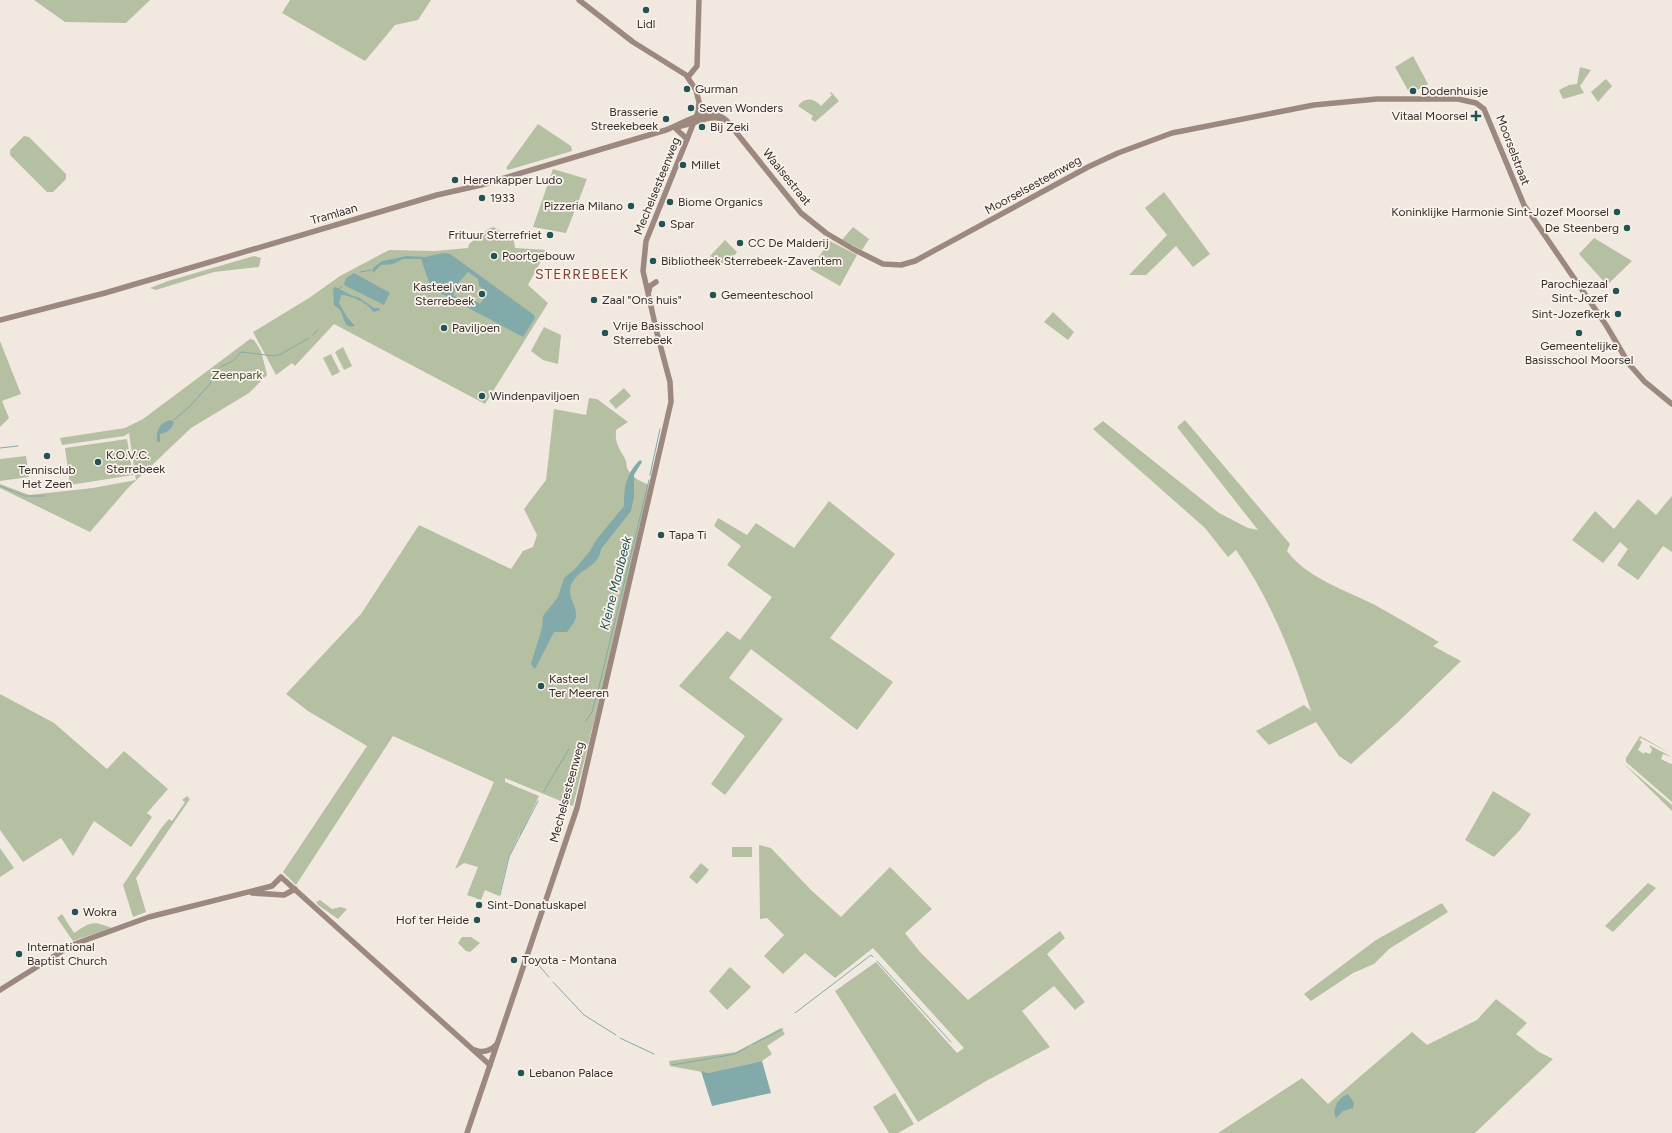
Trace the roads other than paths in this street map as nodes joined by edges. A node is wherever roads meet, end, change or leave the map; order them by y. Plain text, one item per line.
1 (579, 0) edge
2 (699, 0) edge
3 (688, 77) junction
4 (694, 121) junction
5 (727, 121) junction
6 (673, 127) junction
7 (1185, 130) joint
8 (687, 138) junction
9 (894, 265) joint
10 (656, 282) dead end
11 (649, 293) junction
12 (0, 320) edge
13 (1672, 404) edge
14 (295, 889) junction
15 (250, 893) junction
16 (0, 990) edge
17 (499, 1039) junction
18 (474, 1050) junction
19 (490, 1065) junction
20 (467, 1133) edge

1 - 3 street, Mechelsesteenweg
2 - 3 street
3 - 4 street, Mechelsesteenweg
4 - 5 street
4 - 5 street, Waalsestraat
4 - 6 street, Tramlaan
4 - 8 street, Mechelsesteenweg
5 - 9 street, Waalsestraat
6 - 8 street
6 - 12 street, Tramlaan
7 - 9 street, Moorselsesteenweg
7 - 13 street, Moorselstraat
8 - 11 street, Mechelsesteenweg
10 - 11 street
11 - 17 street, Mechelsesteenweg
14 - 15 street
14 - 15 street
14 - 18 street
15 - 16 street
17 - 18 street
17 - 19 street, Mechelsesteenweg
18 - 19 street
19 - 20 street, Mechelsesteenweg

